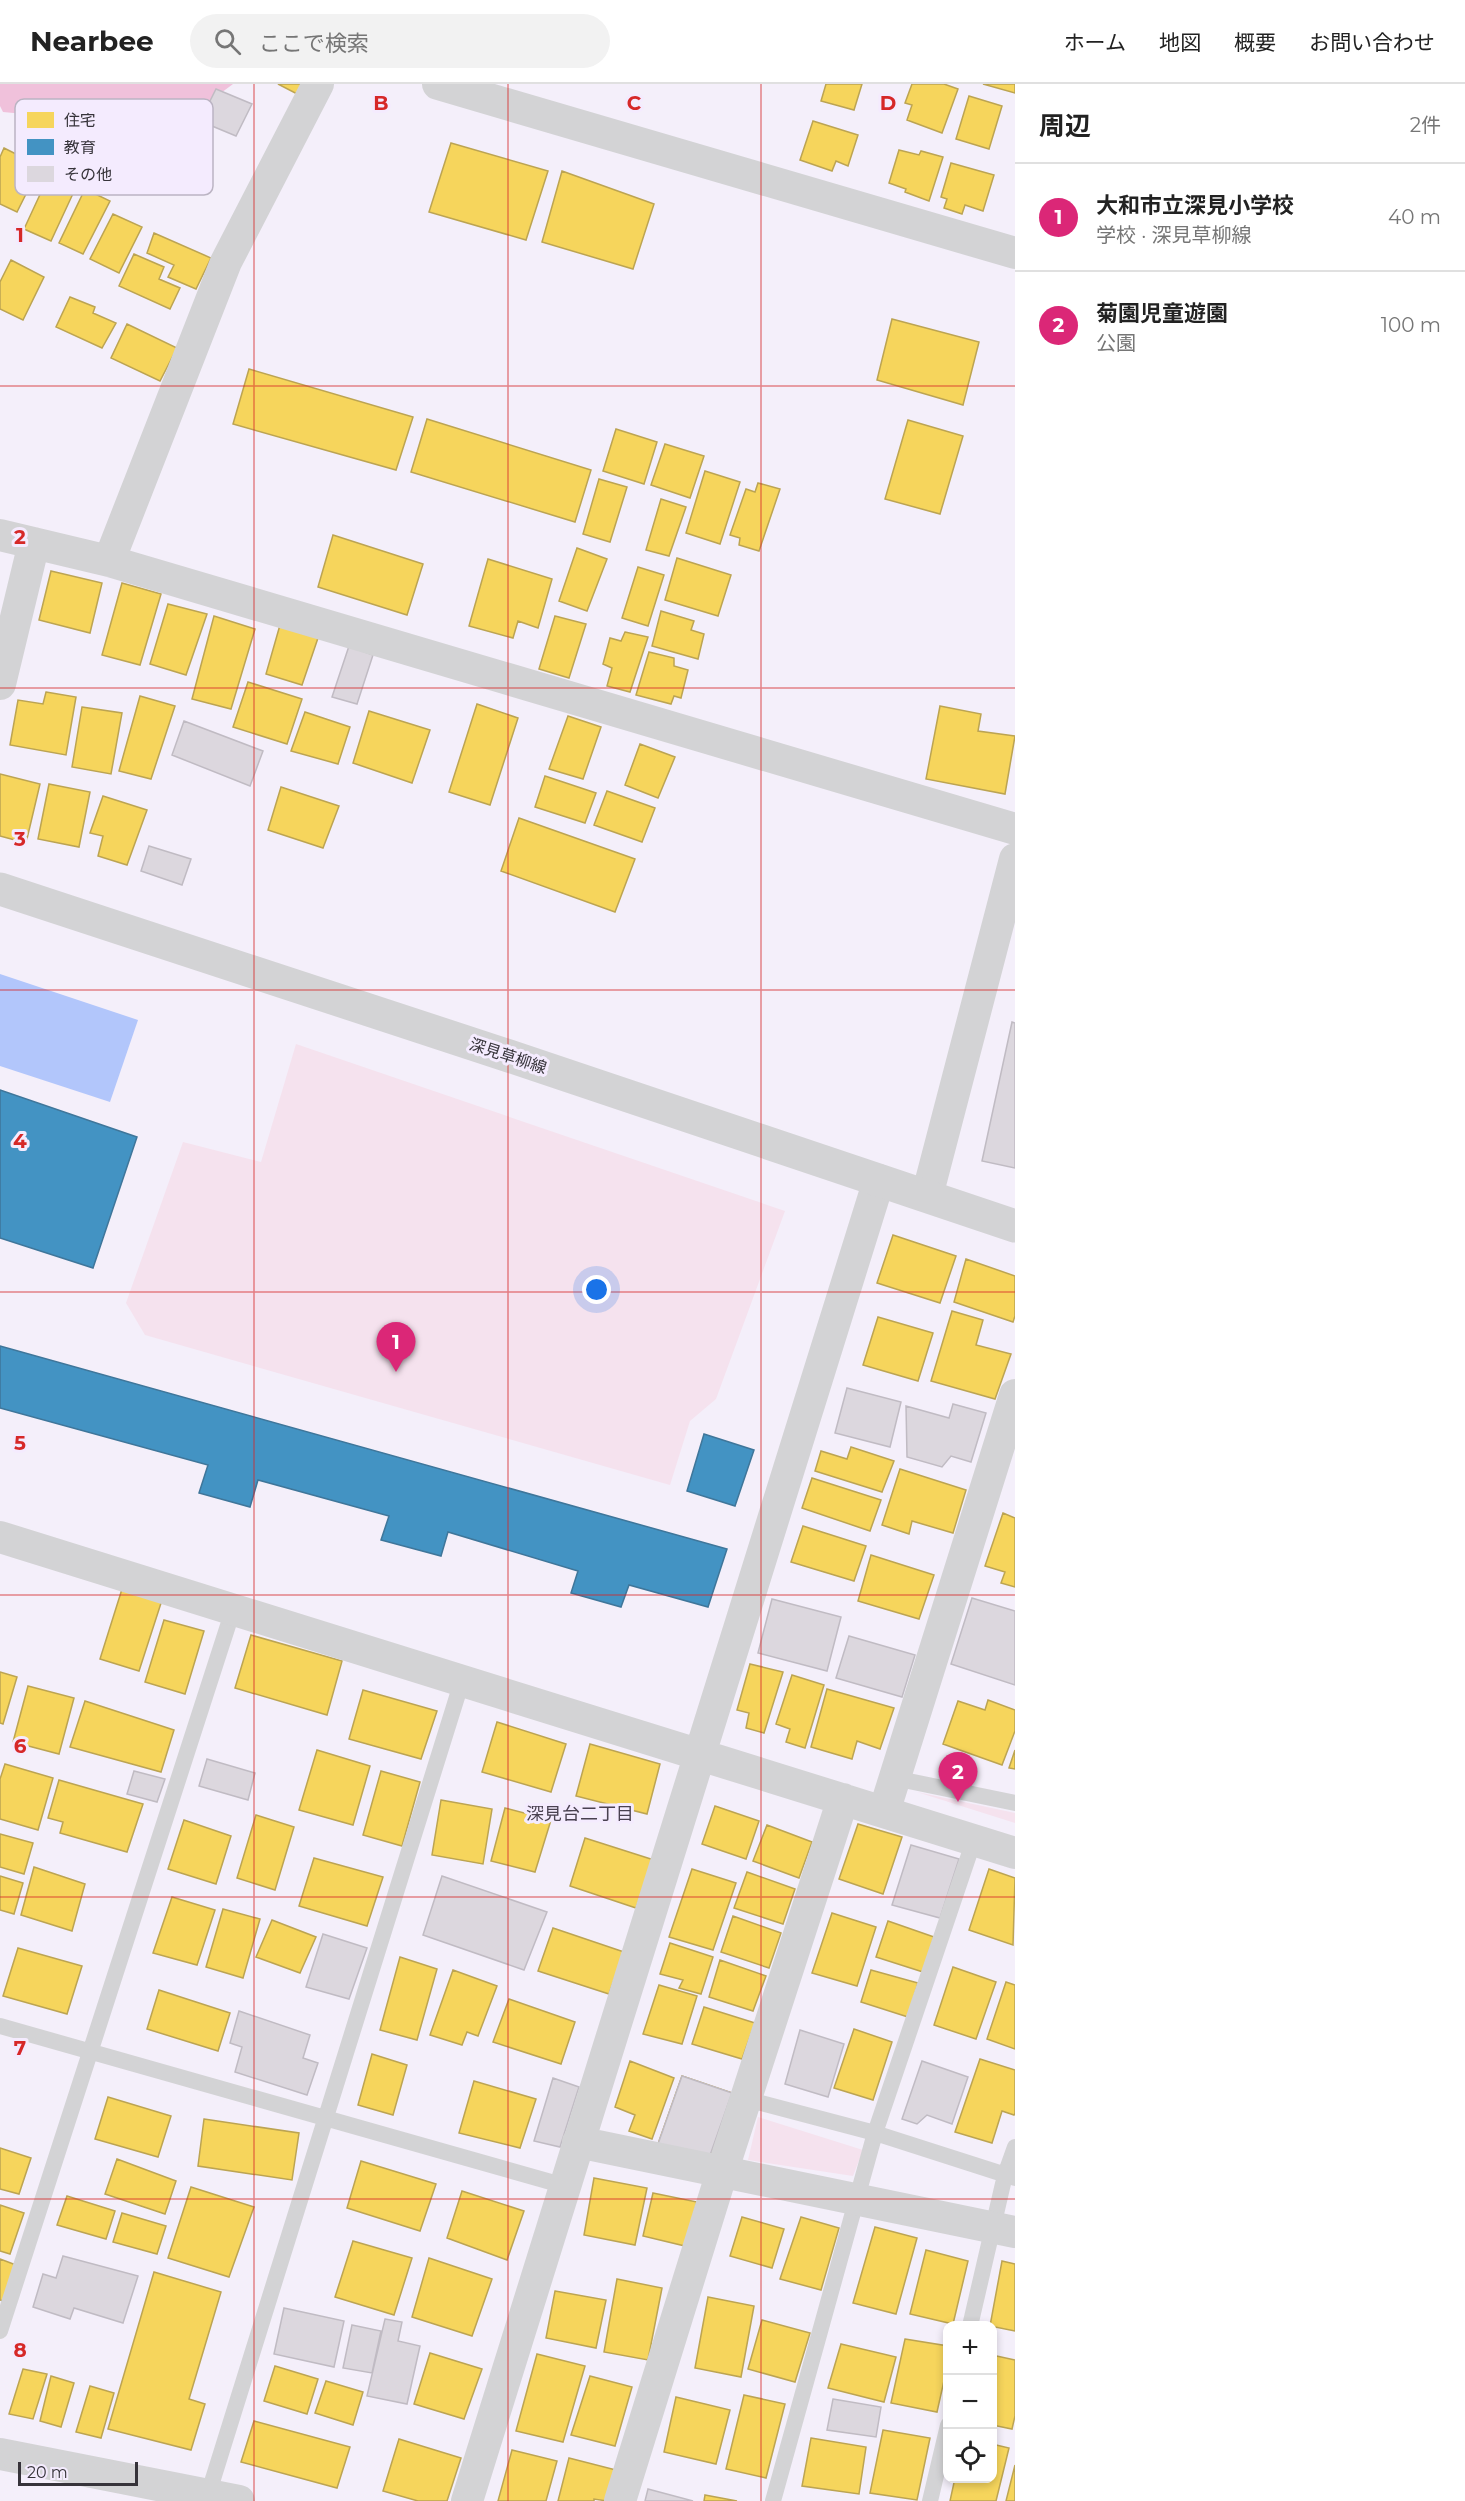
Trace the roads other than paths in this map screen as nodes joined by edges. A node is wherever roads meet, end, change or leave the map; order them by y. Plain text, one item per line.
1 (318, 84) edge
2 (438, 84) edge
3 (1015, 253) edge
4 (0, 535) edge
5 (34, 543) junction
6 (109, 561) junction
7 (0, 684) edge
8 (1015, 829) edge
9 (1015, 859) edge
10 (0, 889) edge
11 (879, 1180) junction
12 (927, 1196) junction
13 (1015, 1226) edge
14 (1015, 1395) edge
15 (1, 1540) edge
16 (233, 1610) junction
17 (462, 1681) junction
18 (699, 1755) junction
19 (894, 1778) junction
20 (843, 1799) junction
21 (1015, 1803) edge
22 (884, 1812) junction
23 (974, 1840) junction
24 (1015, 1853) edge
25 (0, 2026) edge
26 (90, 2052) junction
27 (746, 2099) junction
28 (326, 2118) junction
29 (875, 2133) junction
30 (578, 2142) junction
31 (1015, 2147) edge
32 (722, 2172) junction
33 (1010, 2176) edge
34 (565, 2186) junction
35 (855, 2200) junction
36 (1004, 2230) edge
37 (971, 2321) edge
38 (0, 2331) edge
39 (947, 2429) edge
40 (0, 2454) edge
41 (208, 2495) junction
42 (239, 2501) edge
43 (467, 2501) edge
44 (620, 2501) edge
45 (773, 2501) edge
46 (930, 2501) edge

1 - 6 street
2 - 3 street
4 - 5 street
5 - 6 street
5 - 7 street
6 - 8 street
9 - 12 street
10 - 11 street, 深見草柳線
11 - 12 street, 深見草柳線
11 - 18 street
12 - 13 street, 深見草柳線
14 - 19 street
15 - 16 street
16 - 17 street
16 - 26 lane
17 - 18 street
17 - 28 lane
18 - 20 street
18 - 30 street
19 - 21 lane
19 - 22 street
20 - 22 street
20 - 27 street
22 - 23 street
23 - 24 street
23 - 29 lane
25 - 26 lane
26 - 28 lane
26 - 38 lane
27 - 29 lane
27 - 32 street
28 - 34 lane
28 - 41 lane
29 - 33 lane
29 - 35 lane
30 - 32 street
30 - 34 street
31 - 33 lane
32 - 35 street
32 - 44 street
33 - 36 lane
34 - 43 street
35 - 36 street
35 - 45 lane
36 - 37 lane
39 - 46 lane
40 - 41 street
41 - 42 street

